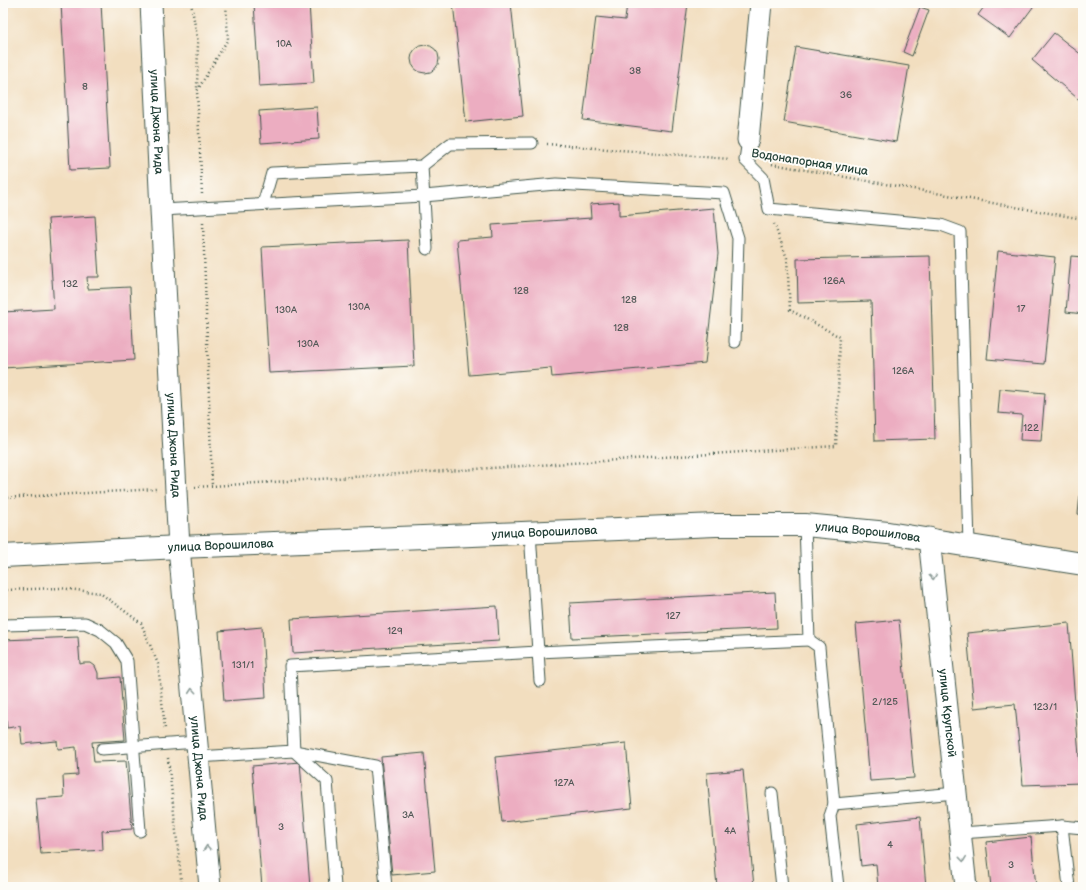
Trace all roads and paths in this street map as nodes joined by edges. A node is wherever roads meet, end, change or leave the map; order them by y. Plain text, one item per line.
1 (151, 3) edge
2 (191, 3) edge
3 (226, 3) edge
4 (761, 3) edge
5 (197, 91) junction
6 (532, 143) joint
7 (746, 150) junction
8 (422, 166) junction
9 (424, 196) junction
10 (263, 204) junction
11 (202, 207) junction
12 (769, 209) junction
13 (161, 210) junction
14 (1083, 219) edge
15 (427, 249) dead end
16 (734, 342) dead end
17 (212, 486) junction
18 (176, 488) junction
19 (3, 498) edge
20 (805, 525) junction
21 (530, 533) junction
22 (929, 538) junction
23 (969, 546) junction
24 (179, 547) junction
25 (3, 556) edge
26 (1083, 564) edge
27 (3, 625) edge
28 (809, 640) junction
29 (538, 652) junction
30 (540, 680) dead end
31 (134, 747) junction
32 (102, 749) dead end
33 (198, 750) junction
34 (294, 752) junction
35 (772, 793) dead end
36 (956, 793) junction
37 (834, 804) junction
38 (1062, 826) junction
39 (1083, 828) edge
40 (140, 831) dead end
41 (960, 833) junction
42 (210, 887) edge
43 (335, 887) edge
44 (386, 887) edge
45 (782, 887) edge
46 (838, 887) edge
47 (966, 887) edge
48 (1069, 887) edge

1 - 13 street, улица Джона Рида
2 - 5 path
3 - 5 path
4 - 7 street
5 - 11 path
6 - 7 path, Водонапорная улица
6 - 8 lane
7 - 12 lane
7 - 14 path, Водонапорная улица
8 - 9 lane
8 - 10 lane
9 - 10 lane
9 - 15 lane
9 - 16 lane
10 - 11 lane
11 - 13 lane
11 - 17 path
12 - 17 path
12 - 23 lane
13 - 18 street, улица Джона Рида
17 - 18 path
18 - 19 path
18 - 24 street, улица Джона Рида
20 - 21 main road, улица Ворошилова
20 - 22 main road, улица Ворошилова
20 - 28 lane
21 - 24 main road, улица Ворошилова
21 - 29 lane
22 - 23 main road, улица Ворошилова
22 -> 36 street, улица Крупской
23 - 26 main road, улица Ворошилова
24 - 25 main road, улица Ворошилова
33 -> 24 street, улица Джона Рида
27 - 31 lane
28 - 29 lane
28 - 37 lane
29 - 30 lane
29 - 34 lane
31 - 32 lane
31 - 33 lane
31 - 40 lane
33 - 34 lane
42 -> 33 street, улица Джона Рида
34 - 43 lane
34 - 44 lane
35 - 45 lane
36 - 37 lane
36 - 41 street, улица Крупской
37 - 46 lane
38 - 39 lane
38 - 41 lane
38 - 48 lane
41 -> 47 street, улица Крупской

